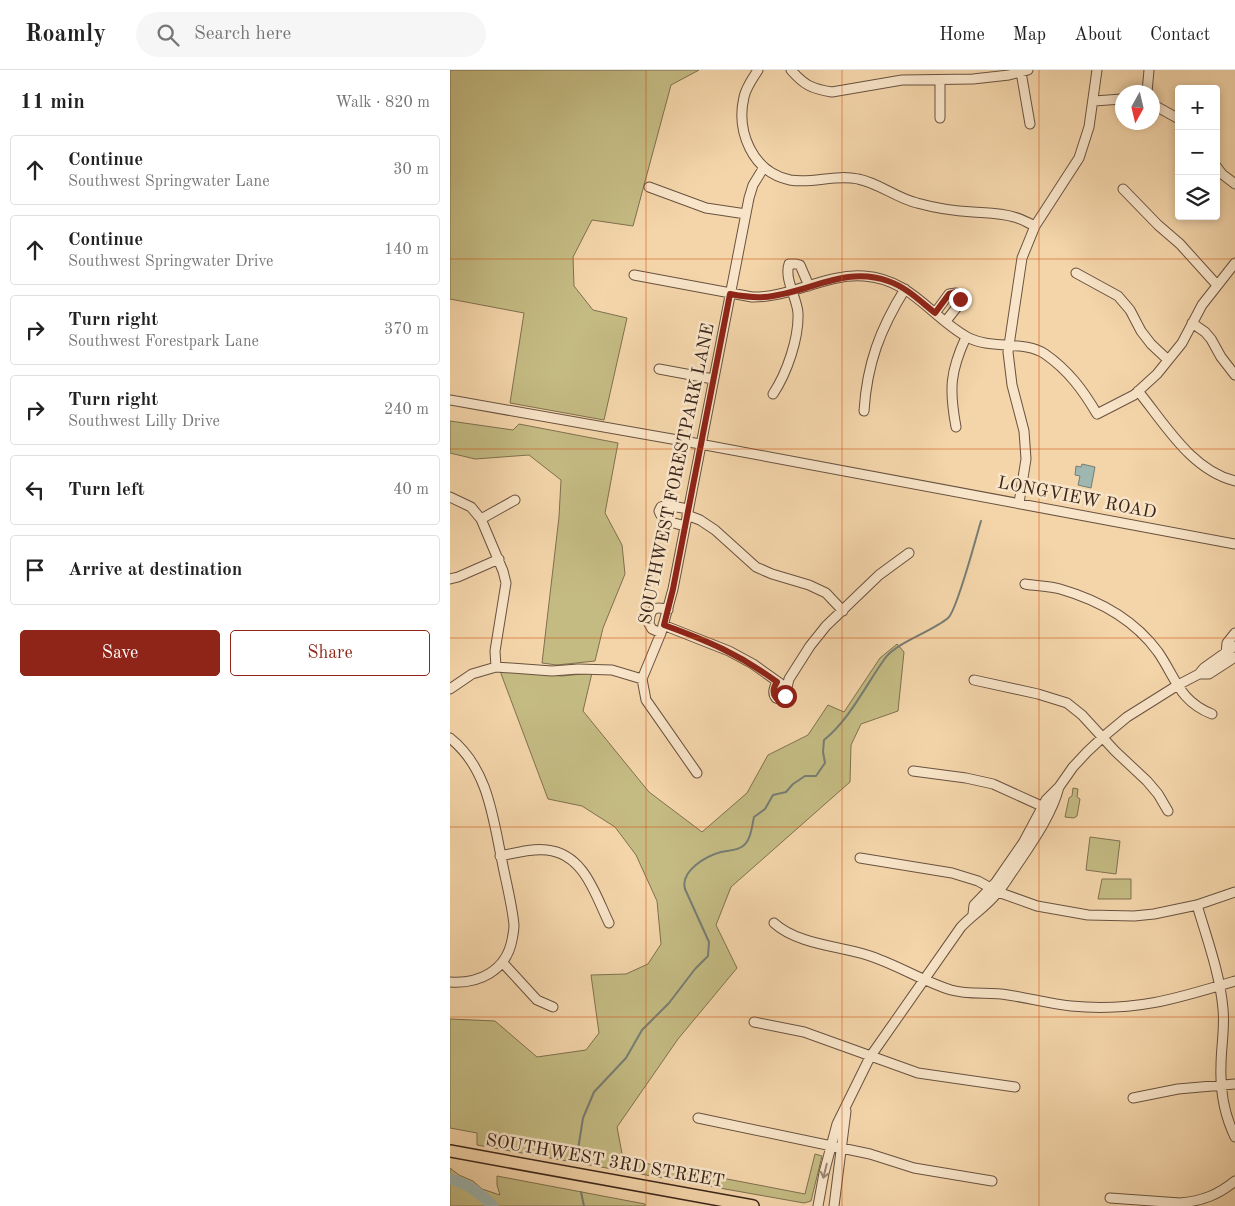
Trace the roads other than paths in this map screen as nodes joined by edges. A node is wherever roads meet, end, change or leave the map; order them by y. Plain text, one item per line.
1 (758, 70) edge
2 (790, 70) edge
3 (1097, 70) edge
4 (1149, 70) edge
5 (1024, 71) edge
6 (940, 81) junction
7 (1148, 85) edge
8 (1115, 100) edge
9 (1094, 101) junction
10 (1160, 108) edge
11 (1175, 117) edge
12 (940, 118) dead end
13 (1030, 124) dead end
14 (764, 167) junction
15 (1220, 171) edge
16 (1235, 184) edge
17 (649, 187) dead end
18 (1123, 189) dead end
19 (746, 214) junction
20 (1035, 226) junction
21 (1235, 263) edge
22 (1076, 273) dead end
23 (634, 275) dead end
24 (1217, 285) junction
25 (809, 286) junction
26 (905, 289) junction
27 (792, 291) junction
28 (730, 294) junction
29 (935, 313) junction
30 (946, 321) junction
31 (1192, 323) junction
32 (966, 337) junction
33 (1008, 346) junction
34 (1168, 360) junction
35 (659, 369) dead end
36 (1235, 375) edge
37 (713, 379) junction
38 (1138, 391) junction
39 (773, 394) dead end
40 (450, 400) edge
41 (864, 411) dead end
42 (956, 427) dead end
43 (701, 444) junction
44 (1235, 480) edge
45 (450, 497) edge
46 (515, 500) dead end
47 (1019, 503) junction
48 (687, 512) junction
49 (481, 519) junction
50 (685, 526) junction
51 (1235, 544) edge
52 (909, 553) dead end
53 (499, 559) junction
54 (450, 579) edge
55 (1025, 584) dead end
56 (668, 610) junction
57 (843, 611) junction
58 (662, 629) junction
59 (1235, 633) edge
60 (1235, 646) edge
61 (1226, 654) junction
62 (1235, 657) edge
63 (496, 667) junction
64 (1199, 674) junction
65 (642, 679) junction
66 (788, 679) junction
67 (974, 680) dead end
68 (777, 682) junction
69 (1178, 685) junction
70 (450, 689) edge
71 (1212, 714) dead end
72 (1103, 737) junction
73 (450, 738) edge
74 (913, 771) dead end
75 (696, 773) dead end
76 (1046, 808) junction
77 (1168, 811) dead end
78 (500, 856) junction
79 (860, 858) dead end
80 (994, 890) junction
81 (1235, 892) edge
82 (1197, 906) junction
83 (609, 922) dead end
84 (774, 923) dead end
85 (503, 963) junction
86 (924, 979) junction
87 (1235, 980) edge
88 (450, 982) edge
89 (1219, 985) junction
90 (553, 1007) dead end
91 (754, 1022) dead end
92 (870, 1057) junction
93 (1235, 1084) edge
94 (1221, 1086) junction
95 (1015, 1087) dead end
96 (1132, 1098) dead end
97 (846, 1109) junction
98 (698, 1118) dead end
99 (1235, 1137) edge
100 (831, 1146) junction
101 (841, 1148) junction
102 (450, 1151) edge
103 (992, 1181) dead end
104 (1235, 1181) edge
105 (1110, 1198) dead end
106 (753, 1206) edge
107 (818, 1206) edge
108 (834, 1206) edge

1 - 14 street
2 - 6 street
3 - 9 street
4 - 7 street
5 - 6 street
5 - 13 street
6 - 12 street
8 - 9 street
9 - 20 street
10 - 11 street
14 - 19 street, SOUTHWEST FORESTPARK LANE
14 - 20 street
15 - 16 street
17 - 19 street
18 - 24 street
19 - 28 street, SOUTHWEST FORESTPARK LANE
20 - 33 street
21 - 24 street
22 - 34 street
23 - 28 street
24 - 31 street
25 - 26 street
25 - 27 street
25 - 27 street
26 - 29 street
26 - 41 street
27 - 28 street
27 - 39 street
28 - 37 street, SOUTHWEST FORESTPARK LANE
29 - 30 street
29 - 30 street
30 - 32 street
31 - 34 street
31 - 36 street
32 - 33 street
32 - 42 street
33 - 38 street
33 - 47 street
34 - 38 street
35 - 37 street
37 - 43 street, SOUTHWEST FORESTPARK LANE
38 - 44 street
40 - 43 street, LONGVIEW ROAD
43 - 47 street, LONGVIEW ROAD
43 - 48 street, SOUTHWEST FORESTPARK LANE
45 - 49 street
46 - 49 street
47 - 51 street, LONGVIEW ROAD
48 - 50 street, SOUTHWEST FORESTPARK LANE
48 - 50 street
48 - 57 street
49 - 53 street
50 - 56 street, SOUTHWEST FORESTPARK LANE
52 - 57 street
53 - 54 street
53 - 63 street
55 - 69 street
56 - 58 street, SOUTHWEST FORESTPARK LANE
56 - 58 street
57 - 66 street
58 - 65 street, SOUTHWEST FORESTPARK LANE
58 - 68 street
59 - 61 street
60 - 61 street
61 - 64 street
62 - 64 street
63 - 65 street
63 - 70 street
64 - 69 street
65 - 75 street
66 - 68 street
66 - 68 street
67 - 72 street
69 - 71 street
69 - 72 street
72 - 76 street
72 - 77 street
73 - 78 street
74 - 76 street
76 - 80 street
78 - 83 street
78 - 85 street
79 - 80 street
80 - 82 street
80 - 86 street
81 - 82 street
82 - 89 street
84 - 86 street
85 - 88 street
85 - 90 street
86 - 89 street
86 - 92 street
87 - 89 street
89 - 94 street
91 - 92 street
92 - 95 street
92 - 97 street
93 - 94 street
94 - 96 street
94 - 99 street
97 - 100 street
97 - 101 street
98 - 100 street
100 - 101 street
100 -> 107 street
101 - 103 street
101 - 108 street
102 - 106 main road, SOUTHWEST 3RD STREET
104 - 105 street

